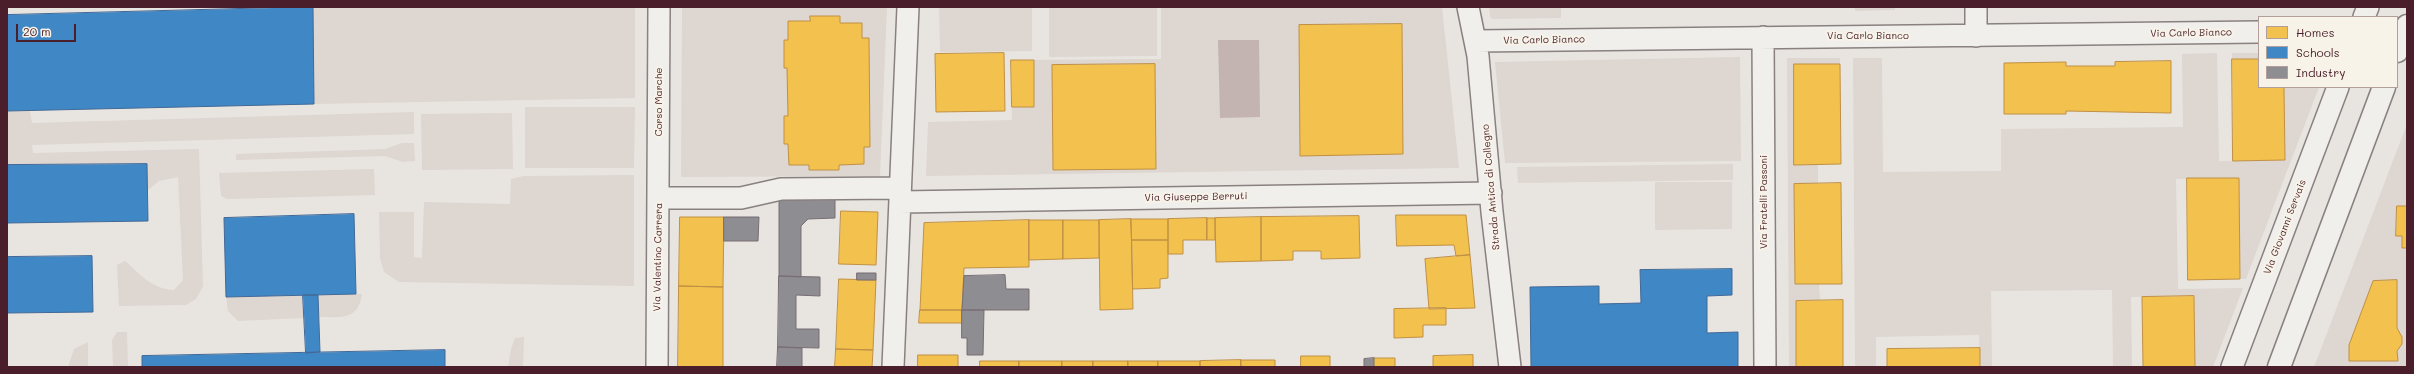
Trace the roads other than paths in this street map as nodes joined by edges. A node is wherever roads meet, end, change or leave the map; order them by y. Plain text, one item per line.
1 (659, 7) edge
2 (908, 7) edge
3 (1468, 7) edge
4 (1976, 7) edge
5 (2407, 26) edge
6 (2258, 32) edge
7 (1976, 36) junction
8 (1763, 37) junction
9 (1476, 41) junction
10 (2398, 47) edge
11 (2338, 88) edge
12 (2384, 88) edge
13 (1491, 193) junction
14 (900, 195) junction
15 (658, 198) junction
16 (657, 367) edge
17 (893, 367) edge
18 (1510, 367) edge
19 (1765, 367) edge
20 (2232, 367) edge
21 (2279, 367) edge

1 - 15 street, Corso Marche
2 - 14 street
3 - 9 street, Strada Antica di Collegno
4 - 7 street
5 - 10 street
6 - 7 street, Via Carlo Bianco
7 - 8 street, Via Carlo Bianco
8 - 9 street, Via Carlo Bianco
8 - 19 street, Via Fratelli Passoni
9 - 13 street, Strada Antica di Collegno
11 - 20 street, Via Giovanni Servais
12 - 21 street
13 - 14 street, Via Giuseppe Berruti
13 - 18 street, Strada Antica di Collegno
14 - 15 street, Via Valentino Carrera
14 - 17 street
15 - 16 street, Via Valentino Carrera

